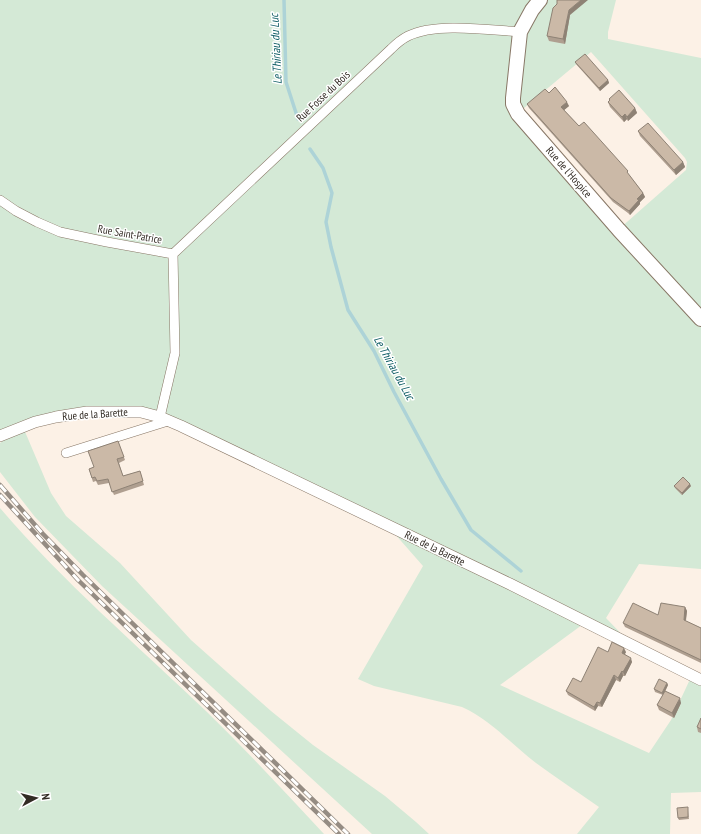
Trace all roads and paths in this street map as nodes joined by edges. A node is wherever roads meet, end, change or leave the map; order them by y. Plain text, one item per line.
1 (540, 0) edge
2 (520, 32) junction
3 (0, 200) edge
4 (173, 254) junction
5 (701, 319) edge
6 (164, 418) junction
7 (0, 436) edge
8 (66, 453) dead end
9 (701, 680) edge

1 - 2 main road, Rue de l'Hospice
2 - 4 street, Rue Fosse du Bois
2 - 5 main road, Rue de l'Hospice
3 - 4 street, Rue Saint-Patrice
4 - 6 street, Rue Saint-Patrice
6 - 7 street, Rue de la Barette
6 - 8 street, Rue de la Barette
6 - 9 street, Rue de la Barette

